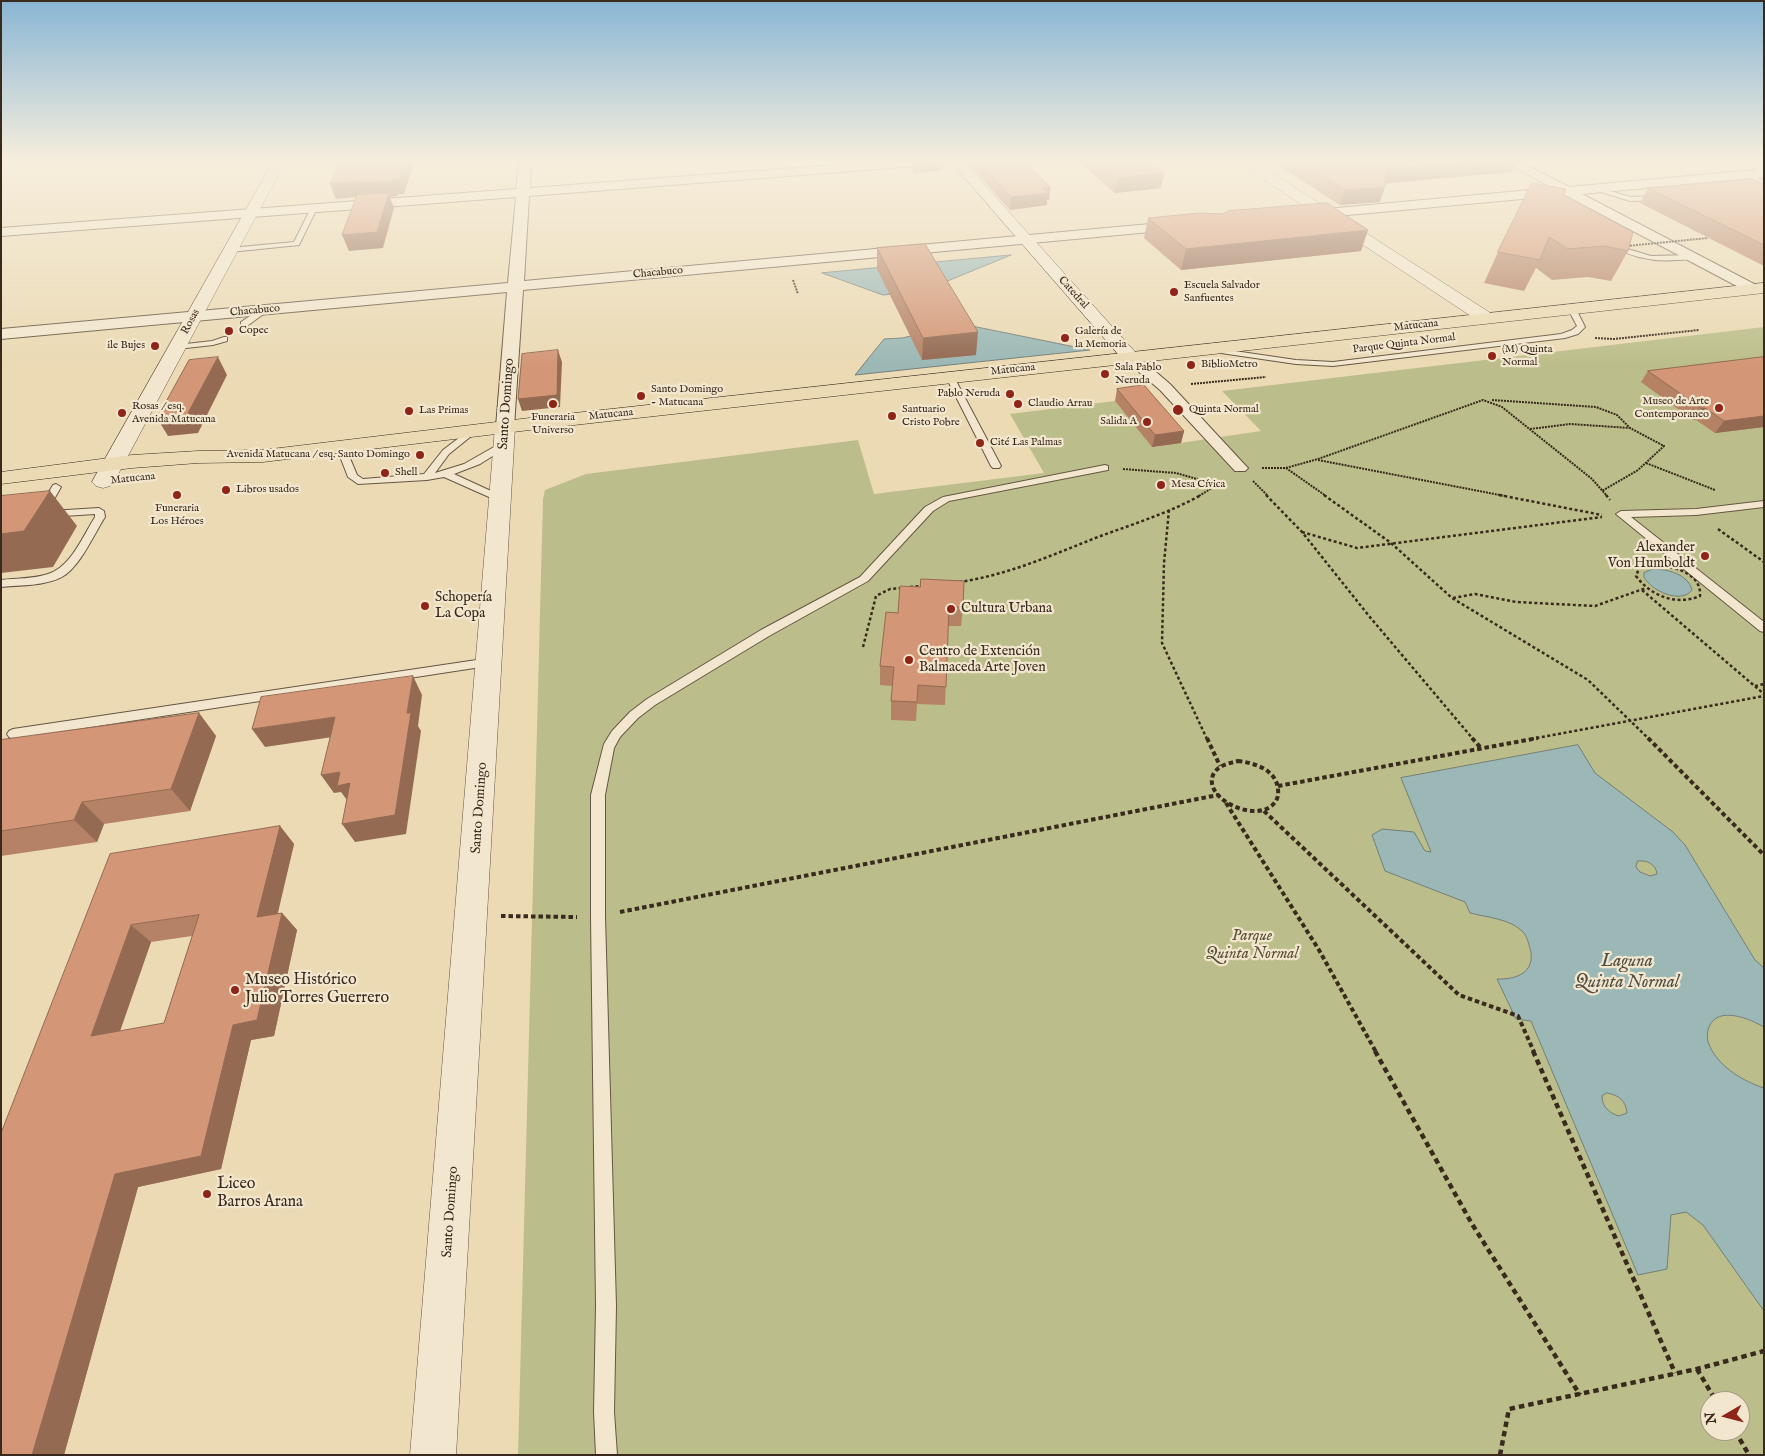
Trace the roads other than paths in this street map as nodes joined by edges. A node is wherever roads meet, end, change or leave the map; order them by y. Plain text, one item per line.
1 (27, 230) edge
2 (241, 230) edge
3 (304, 230) edge
4 (520, 230) edge
5 (1016, 230) edge
6 (1124, 230) edge
7 (1349, 230) edge
8 (1642, 230) edge
9 (1, 232) edge
10 (1024, 239) junction
11 (1607, 242) edge
12 (230, 250) junction
13 (1692, 256) junction
14 (516, 287) junction
15 (1758, 288) edge
16 (1572, 309) junction
17 (264, 310) junction
18 (193, 316) junction
19 (1486, 318) junction
20 (244, 324) dead end
21 (1, 334) edge
22 (224, 339) dead end
23 (177, 347) junction
24 (1207, 349) junction
25 (1130, 357) junction
26 (950, 377) junction
27 (472, 431) junction
28 (505, 436) junction
29 (341, 446) junction
30 (996, 466) dead end
31 (1105, 468) road end
32 (1240, 468) road end
33 (107, 473) junction
34 (446, 474) junction
35 (427, 477) junction
36 (1, 478) edge
37 (56, 487) junction
38 (1, 492) edge
39 (500, 500) junction
40 (1764, 504) edge
41 (1, 584) edge
42 (1764, 628) edge
43 (490, 662) junction
44 (12, 734) dead end
45 (433, 1455) edge
46 (607, 1455) edge

1 - 9 street
2 - 12 street, Rosas
3 - 12 lane
4 - 14 street, Santo Domingo
5 - 10 street, Catedral
6 - 10 street, Chacabuco
7 - 19 street
8 - 13 street
10 - 14 street, Chacabuco
10 - 25 street, Catedral
11 - 13 lane
12 - 18 street, Rosas
13 - 15 street
14 - 17 street, Chacabuco
14 - 28 street, Santo Domingo
15 - 16 main road, Matucana
16 - 19 main road, Matucana
16 - 24 lane, Parque Quinta Normal
17 - 18 street, Chacabuco
17 - 20 lane
18 - 21 street, Chacabuco
18 - 23 street, Rosas
19 - 24 main road, Matucana
22 - 23 lane
23 - 33 street, Rosas
24 - 25 main road, Matucana
25 - 26 main road, Matucana
25 - 32 street
26 - 28 main road, Matucana
26 - 30 lane
27 - 28 main road, Matucana
27 - 29 main road, Matucana
27 - 35 lane
28 - 34 lane
28 - 39 street, Santo Domingo
29 - 33 main road, Matucana
29 - 35 lane
31 - 46 lane
33 - 36 main road, Matucana
33 - 37 main road, Matucana
34 - 35 lane
34 - 39 lane
37 - 38 main road, Matucana
37 - 41 lane
39 - 43 street, Santo Domingo
40 - 42 lane
43 - 44 lane
43 - 45 street, Santo Domingo

